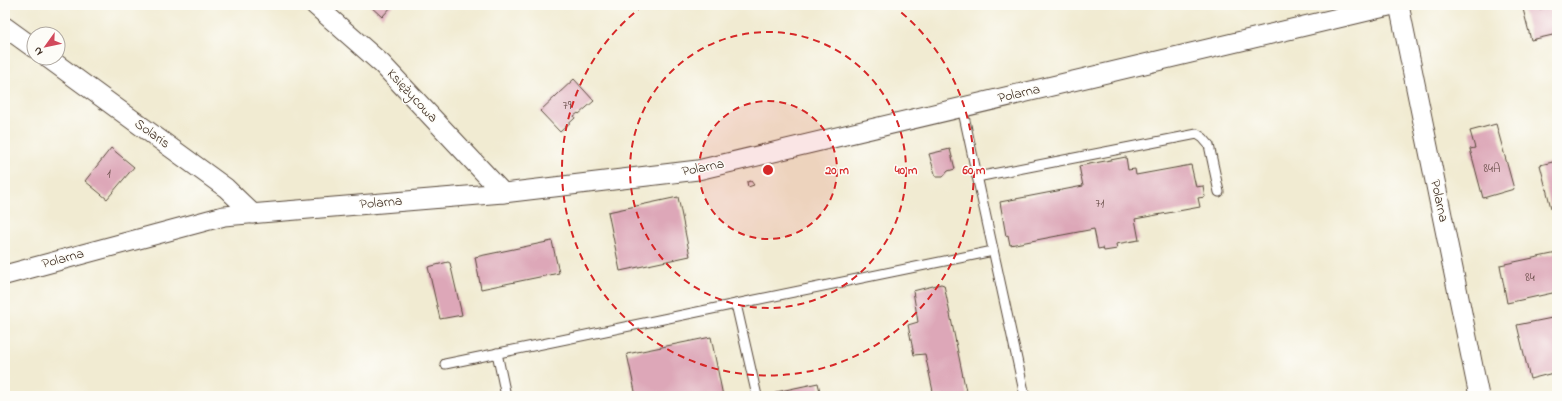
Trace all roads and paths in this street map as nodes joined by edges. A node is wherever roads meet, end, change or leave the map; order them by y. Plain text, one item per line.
1 (315, 5) edge
2 (1393, 5) edge
3 (1399, 5) edge
4 (5, 27) edge
5 (26, 42) edge
6 (59, 66) edge
7 (962, 107) junction
8 (977, 177) junction
9 (1219, 192) dead end
10 (503, 193) junction
11 (253, 214) junction
12 (993, 251) junction
13 (5, 275) edge
14 (736, 304) junction
15 (497, 353) junction
16 (445, 364) dead end
17 (506, 396) edge
18 (756, 396) edge
19 (1024, 396) edge
20 (1479, 396) edge

1 - 10 street, Księżycowa
2 - 7 street, Polarna
3 - 20 street, Polarna
4 - 5 street
6 - 11 street, Solaris
7 - 8 lane
7 - 10 street, Polarna
8 - 9 lane
8 - 12 lane
10 - 11 street, Polarna
11 - 13 street, Polarna
12 - 14 lane
12 - 19 lane
14 - 15 lane
14 - 18 lane
15 - 16 lane
15 - 17 lane

